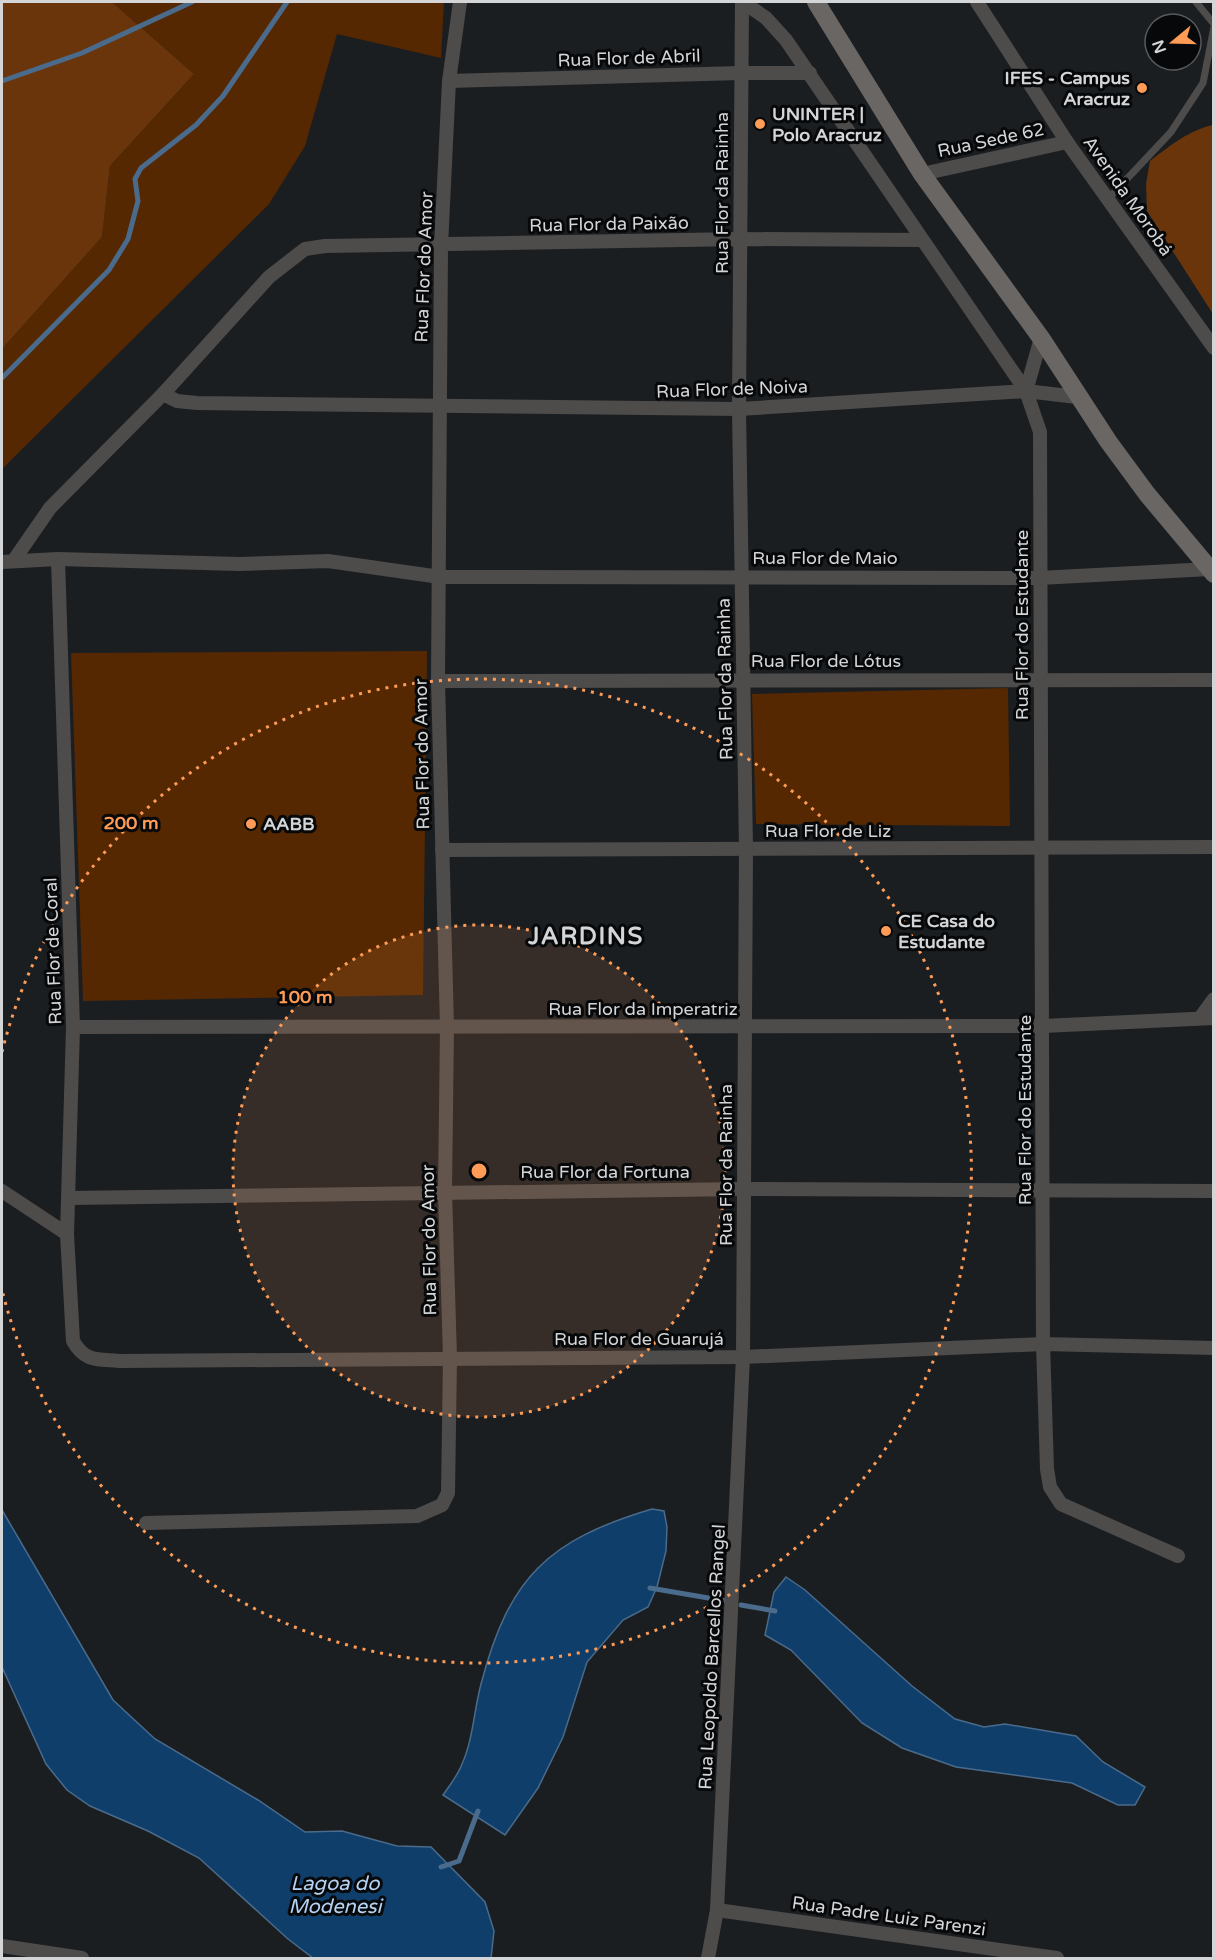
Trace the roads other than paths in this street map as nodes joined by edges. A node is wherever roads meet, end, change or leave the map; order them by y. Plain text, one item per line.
1 (460, 2) edge
2 (742, 2) edge
3 (816, 2) edge
4 (977, 2) edge
5 (1196, 2) edge
6 (1214, 26) edge
7 (740, 72) junction
8 (810, 73) junction
9 (448, 81) junction
10 (1067, 142) junction
11 (922, 174) junction
12 (1108, 199) junction
13 (740, 239) junction
14 (922, 240) junction
15 (441, 246) junction
16 (1041, 338) junction
17 (1214, 348) edge
18 (1026, 391) junction
19 (163, 394) junction
20 (1077, 397) junction
21 (438, 407) junction
22 (739, 409) junction
23 (58, 559) junction
24 (8, 561) edge
25 (1212, 572) edge
26 (741, 575) junction
27 (440, 577) junction
28 (1039, 578) junction
29 (742, 679) junction
30 (1041, 679) junction
31 (1214, 680) edge
32 (438, 681) junction
33 (1214, 847) edge
34 (746, 849) junction
35 (1041, 849) junction
36 (442, 850) junction
37 (1214, 999) edge
38 (1207, 1018) edge
39 (1043, 1026) junction
40 (447, 1027) junction
41 (73, 1028) junction
42 (744, 1028) junction
43 (744, 1189) junction
44 (1043, 1190) junction
45 (2, 1191) edge
46 (445, 1191) junction
47 (1214, 1191) edge
48 (69, 1198) junction
49 (67, 1234) junction
50 (73, 1341) joint
51 (1043, 1344) junction
52 (1214, 1348) edge
53 (743, 1357) junction
54 (450, 1358) junction
55 (146, 1523) dead end
56 (1178, 1556) dead end
57 (717, 1910) junction
58 (2, 1946) edge
59 (82, 1959) edge
60 (708, 1959) edge
61 (1057, 1959) edge

1 - 9 street, Rua Flor do Amor
2 - 7 street, Rua Flor da Rainha
2 - 8 street, Rua Flor do Estudante
3 - 11 main road
4 - 10 street, Avenida Morobá
5 - 6 lane
6 - 12 lane
7 - 8 street, Rua Flor de Abril
7 - 9 street, Rua Flor de Abril
7 - 13 street, Rua Flor da Rainha
8 - 14 street, Rua Flor do Estudante
9 - 15 street, Rua Flor do Amor
10 - 11 street, Rua Sede 62
10 - 12 street, Avenida Morobá
11 - 16 main road
12 - 17 street, Avenida Morobá
13 - 14 street, Rua Flor da Paixão
13 - 15 street, Rua Flor da Paixão
13 - 22 street, Rua Flor da Rainha
14 - 18 street, Rua Flor do Estudante
15 - 19 street, Rua Flor da Paixão
15 - 21 street, Rua Flor do Amor
16 - 18 street
16 - 20 main road
18 - 20 street, Rua Flor de Noiva
18 - 22 street, Rua Flor de Noiva
18 - 28 street, Rua Flor do Estudante
19 - 21 street, Rua Flor de Noiva
19 - 24 street, Rua Flor da Paixão
20 - 25 main road
21 - 22 street, Rua Flor de Noiva
21 - 27 street, Rua Flor do Amor
22 - 26 street, Rua Flor da Rainha
23 - 24 street, Rua Flor de Maio
23 - 27 street, Rua Flor de Maio
23 - 41 street, Rua Flor de Coral
25 - 28 street, Rua Flor de Maio
26 - 27 street, Rua Flor de Maio
26 - 28 street, Rua Flor de Maio
26 - 29 street, Rua Flor da Rainha
27 - 32 street, Rua Flor do Amor
28 - 30 street, Rua Flor do Estudante
29 - 30 street, Rua Flor de Lótus
29 - 32 street, Rua Flor de Lótus
29 - 34 street, Rua Flor da Rainha
30 - 31 street, Rua Flor de Lótus
30 - 35 street, Rua Flor do Estudante
32 - 36 street, Rua Flor do Amor
33 - 35 street, Rua Flor de Liz
34 - 35 street, Rua Flor de Liz
34 - 36 street, Rua Flor de Liz
34 - 42 street, Rua Flor da Rainha
35 - 39 street, Rua Flor do Estudante
36 - 40 street, Rua Flor do Amor
37 - 38 street
38 - 39 street, Rua Flor da Imperatriz
39 - 42 street, Rua Flor da Imperatriz
39 - 44 street, Rua Flor do Estudante
40 - 41 street, Rua Flor da Imperatriz
40 - 42 street, Rua Flor da Imperatriz
40 - 46 street, Rua Flor do Amor
41 - 48 street, Rua Flor de Coral
42 - 43 street, Rua Flor da Rainha
43 - 44 street, Rua Flor da Fortuna
43 - 46 street, Rua Flor da Fortuna
43 - 53 street, Rua Flor da Rainha
44 - 47 street, Rua Flor da Fortuna
44 - 51 street, Rua Flor do Estudante
45 - 49 street
46 - 48 street, Rua Flor da Fortuna
46 - 54 street, Rua Flor do Amor
48 - 49 street, Rua Flor de Coral
49 - 50 street, Rua Flor de Coral
50 - 54 street, Rua Flor de Guarujá
51 - 52 street, Rua Flor de Guarujá
51 - 53 street, Rua Flor de Guarujá
51 - 56 street, Rua Flor do Estudante
53 - 54 street, Rua Flor de Guarujá
53 - 57 street, Rua Leopoldo Barcellos Rangel
54 - 55 street, Rua Flor do Amor
57 - 60 street, Rua Leopoldo Barcellos Rangel
57 - 61 street, Rua Padre Luiz Parenzi
58 - 59 street

